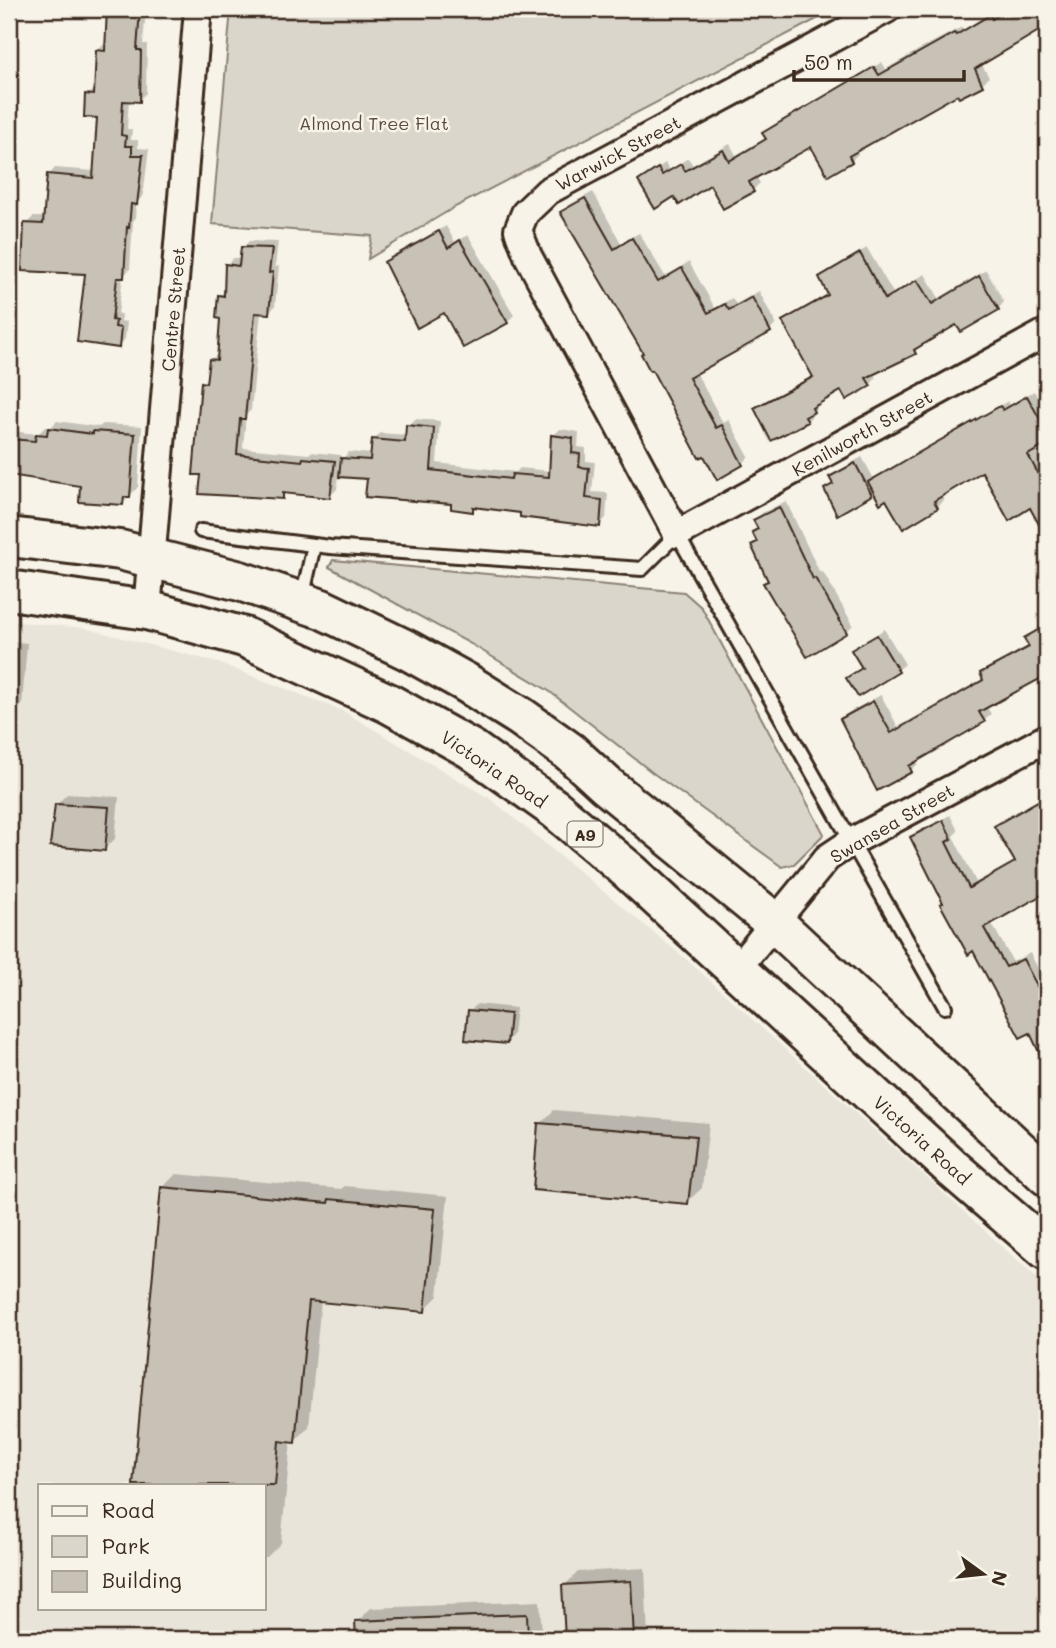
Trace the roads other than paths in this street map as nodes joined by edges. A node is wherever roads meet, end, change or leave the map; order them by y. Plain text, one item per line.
1 (198, 9) edge
2 (887, 9) edge
3 (1047, 332) edge
4 (201, 531) dead end
5 (677, 534) junction
6 (9, 537) edge
7 (314, 545) junction
8 (152, 557) junction
9 (9, 590) edge
10 (301, 602) junction
11 (147, 610) junction
12 (1047, 738) edge
13 (851, 842) junction
14 (775, 923) junction
15 (735, 971) junction
16 (945, 1007) dead end
17 (1046, 1173) edge
18 (1047, 1250) edge

1 - 8 street, Centre Street
2 - 5 street, Warwick Street
3 - 5 street, Kenilworth Street
4 - 7 lane
5 - 7 lane
5 - 13 lane
6 - 8 highway
7 - 10 lane
8 - 10 highway
8 - 11 street, Centre Street
9 - 11 highway, Victoria Road / A9
10 - 14 highway
11 - 15 highway, Victoria Road / A9
12 - 13 street, Swansea Street
13 - 14 street, Swansea Street
13 - 16 lane
14 - 15 street, Swansea Street
14 - 17 highway
15 - 18 highway, Victoria Road / A9

